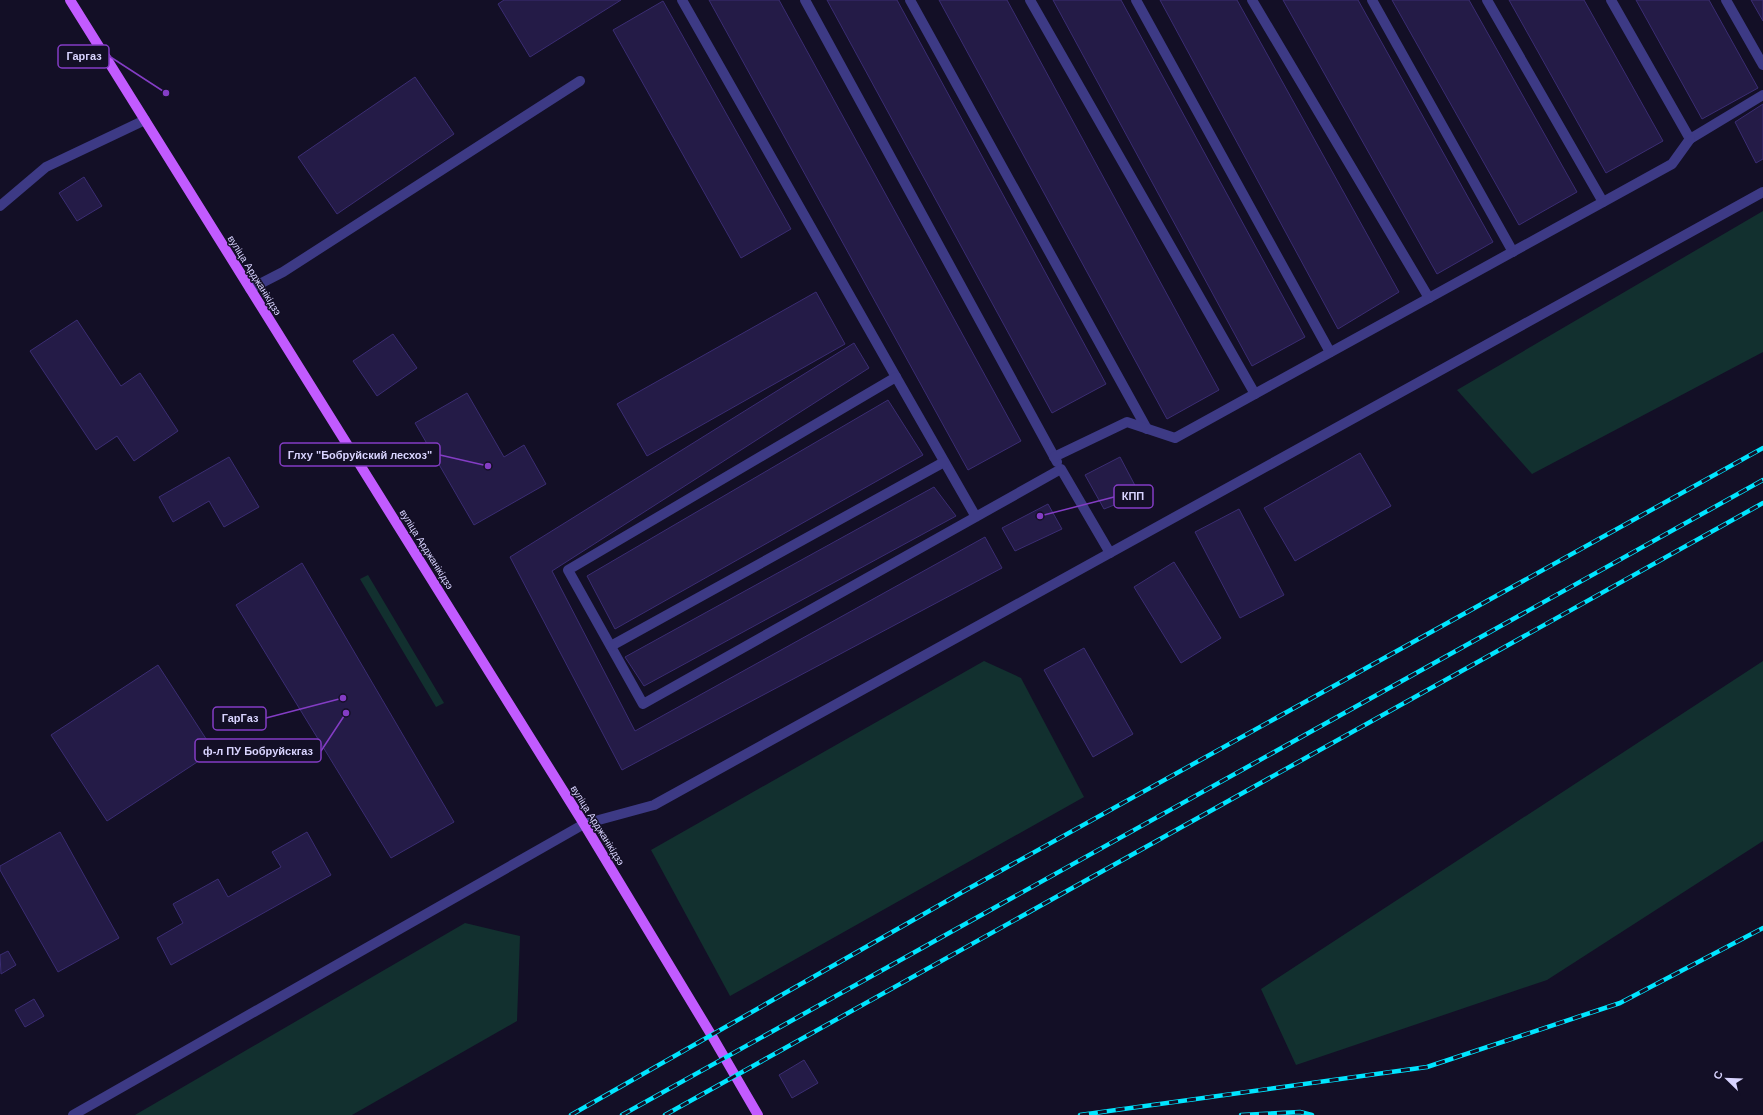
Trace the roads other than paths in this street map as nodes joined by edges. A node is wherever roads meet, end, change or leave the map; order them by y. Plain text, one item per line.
1 (70, 0) edge
2 (682, 0) edge
3 (805, 0) edge
4 (910, 0) edge
5 (1030, 0) edge
6 (1136, 0) edge
7 (1252, 0) edge
8 (1372, 0) edge
9 (1487, 0) edge
10 (1611, 0) edge
11 (1726, 0) edge
12 (1763, 65) edge
13 (580, 81) dead end
14 (1763, 95) edge
15 (144, 120) junction
16 (1690, 139) junction
17 (1763, 192) edge
18 (1603, 202) junction
19 (0, 206) edge
20 (1513, 252) junction
21 (250, 289) junction
22 (1429, 298) junction
23 (1330, 352) junction
24 (896, 376) junction
25 (1255, 394) junction
26 (1147, 429) junction
27 (1054, 457) junction
28 (944, 462) junction
29 (1061, 469) junction
30 (976, 517) junction
31 (1110, 553) junction
32 (611, 646) junction
33 (584, 824) junction
34 (73, 1115) edge
35 (758, 1115) edge

1 - 15 main road, вуліца Арджанікідзэ
2 - 24 lane
3 - 27 lane
4 - 26 lane
5 - 25 lane
6 - 23 lane
7 - 22 lane
8 - 20 lane
9 - 18 lane
10 - 16 lane
11 - 12 lane
13 - 21 lane
14 - 16 lane
15 - 19 lane
15 - 21 main road, вуліца Арджанікідзэ
16 - 18 lane
17 - 31 lane
18 - 20 lane
20 - 22 lane
21 - 33 main road, вуліца Арджанікідзэ
22 - 23 lane
23 - 25 lane
24 - 28 lane
24 - 32 lane
25 - 26 lane
26 - 27 lane
27 - 29 lane
28 - 30 lane
28 - 32 lane
29 - 30 lane
29 - 31 lane
30 - 32 lane
31 - 33 lane
33 - 34 lane
33 - 35 main road, вуліца Арджанікідзэ

